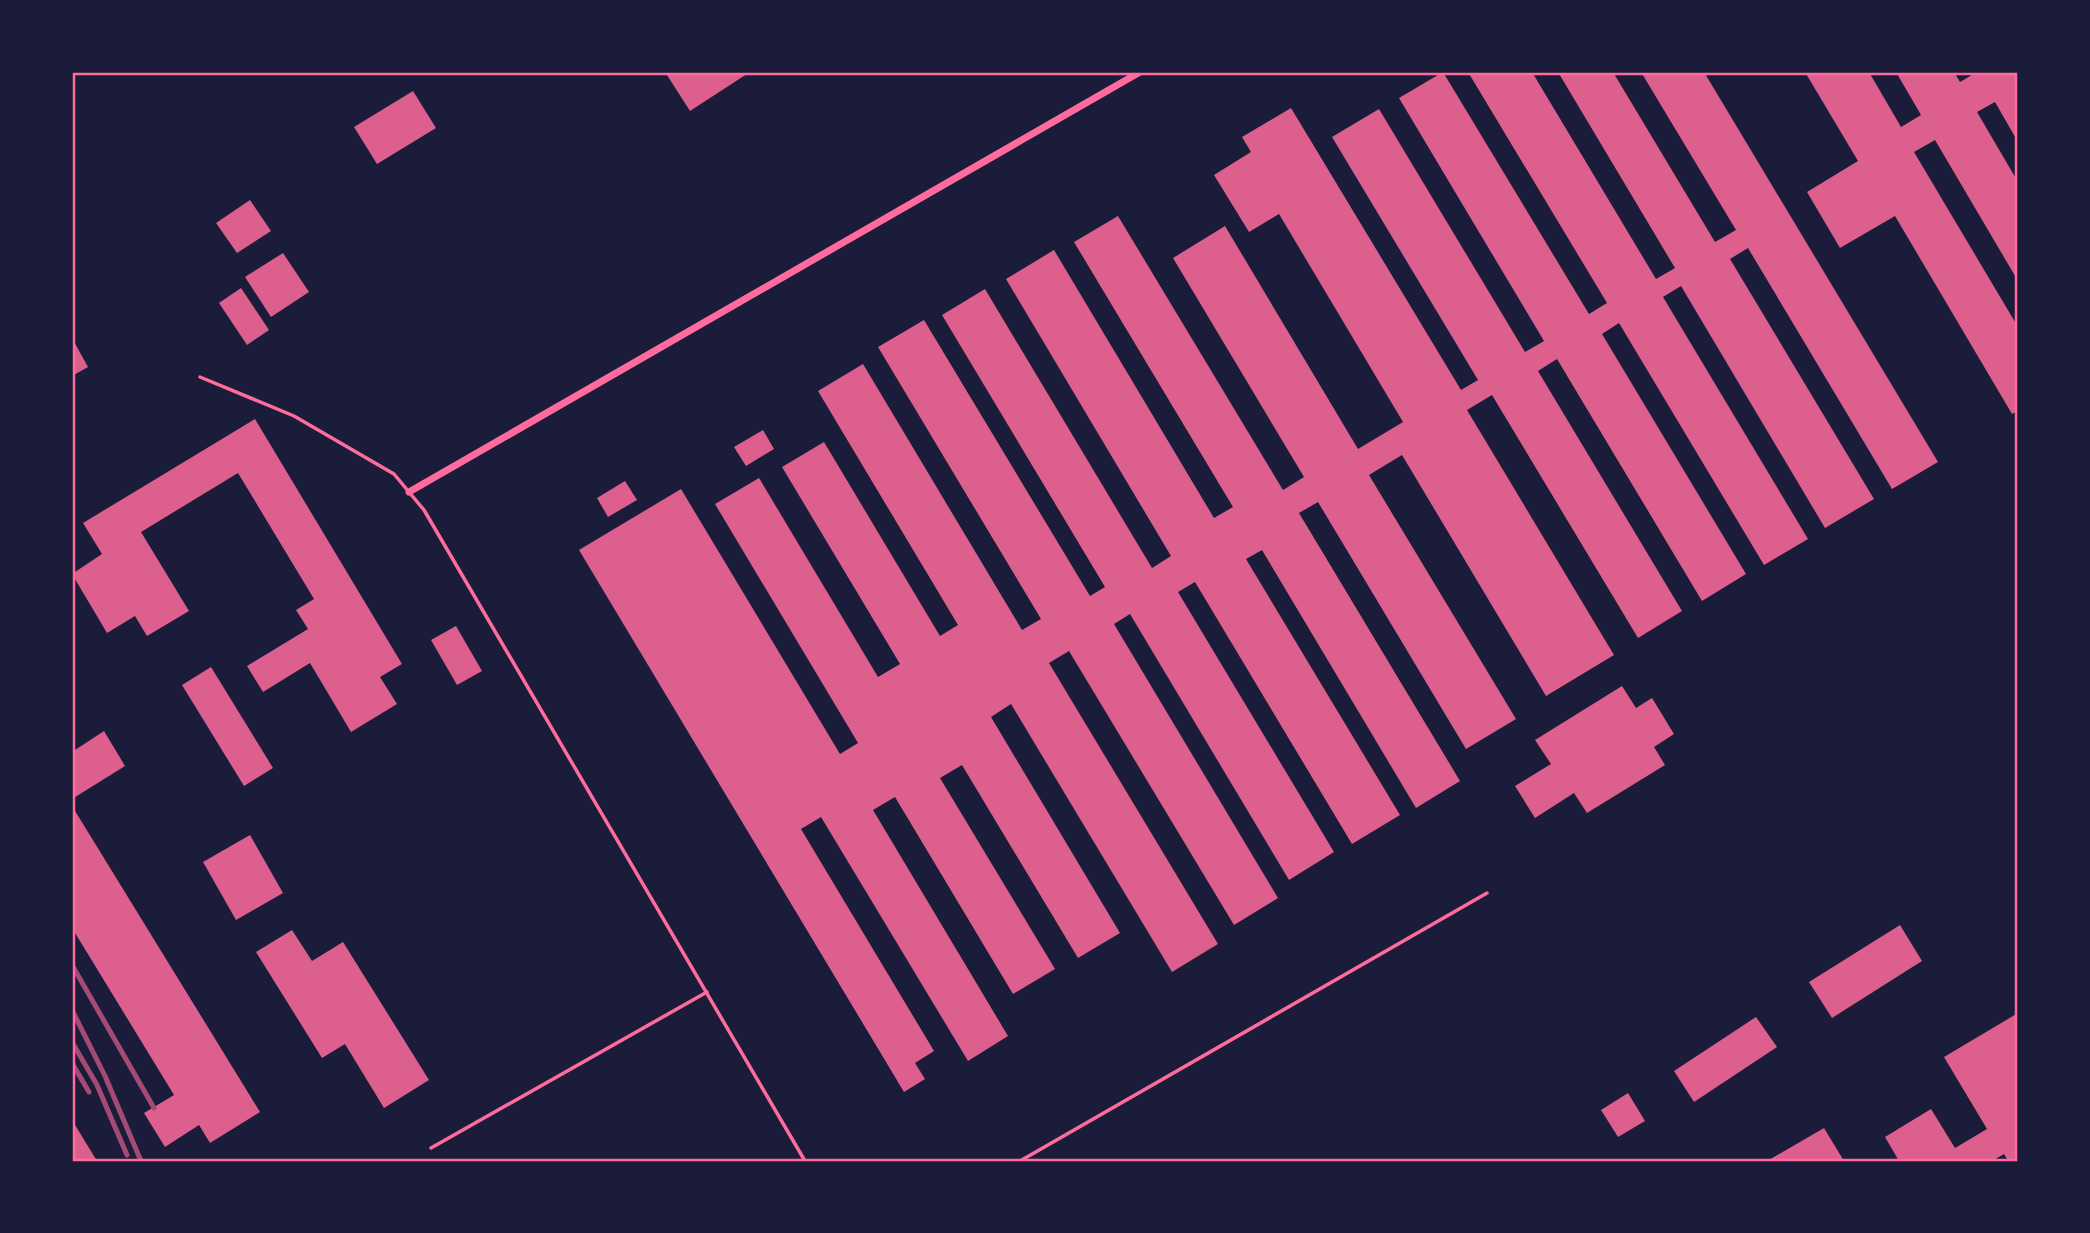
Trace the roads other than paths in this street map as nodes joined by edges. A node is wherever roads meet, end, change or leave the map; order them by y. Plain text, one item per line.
1 (1140, 72) edge
2 (200, 377) dead end
3 (409, 492) junction
4 (1487, 893) dead end
5 (707, 992) junction
6 (430, 1148) dead end
7 (805, 1161) edge
8 (1020, 1161) edge

1 - 3 street
2 - 3 lane
3 - 5 lane
4 - 8 lane
5 - 6 lane
5 - 7 lane

